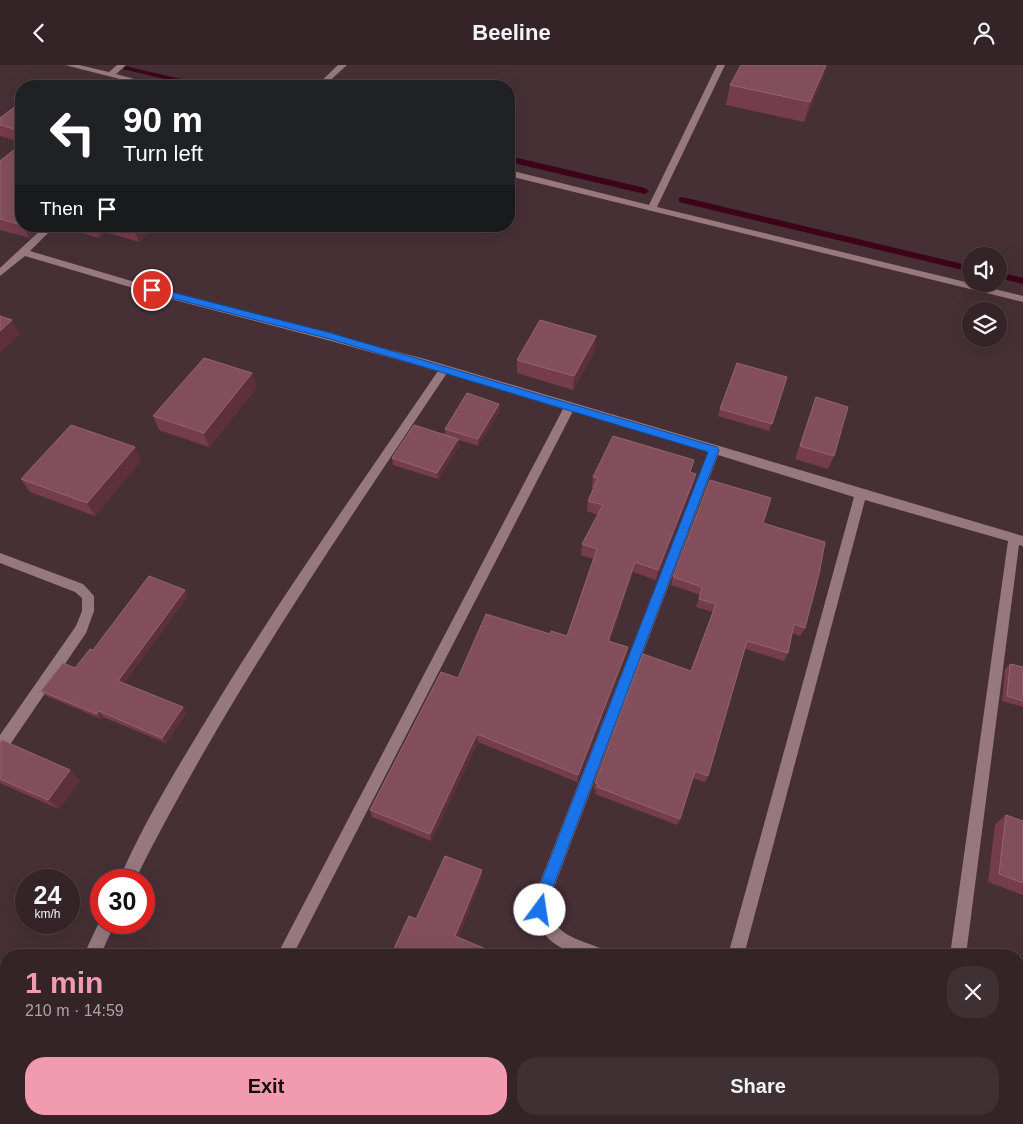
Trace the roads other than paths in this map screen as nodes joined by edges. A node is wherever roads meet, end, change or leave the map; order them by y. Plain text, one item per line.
1 (69, 65) edge
2 (122, 65) edge
3 (343, 65) edge
4 (721, 65) edge
5 (110, 75) junction
6 (131, 80) edge
7 (327, 80) edge
8 (515, 174) edge
9 (652, 208) junction
10 (45, 232) edge
11 (23, 252) junction
12 (2, 269) edge
13 (1023, 299) edge
14 (445, 369) junction
15 (570, 407) junction
16 (714, 450) junction
17 (861, 494) junction
18 (1018, 539) edge
19 (0, 558) edge
20 (0, 747) edge
21 (132, 869) edge
22 (102, 934) edge
23 (95, 948) dead end
24 (289, 949) edge
25 (584, 949) edge
26 (738, 949) edge
27 (959, 949) edge

1 - 5 street
2 - 5 street
3 - 7 street
4 - 9 street
5 - 6 street
8 - 9 street
9 - 13 street
10 - 11 street
11 - 12 street
11 - 14 street
14 - 15 street
14 - 21 street
15 - 16 street
15 - 24 street
16 - 17 street
16 - 25 street
17 - 18 street
17 - 26 street
18 - 27 street
19 - 20 street
22 - 23 street

